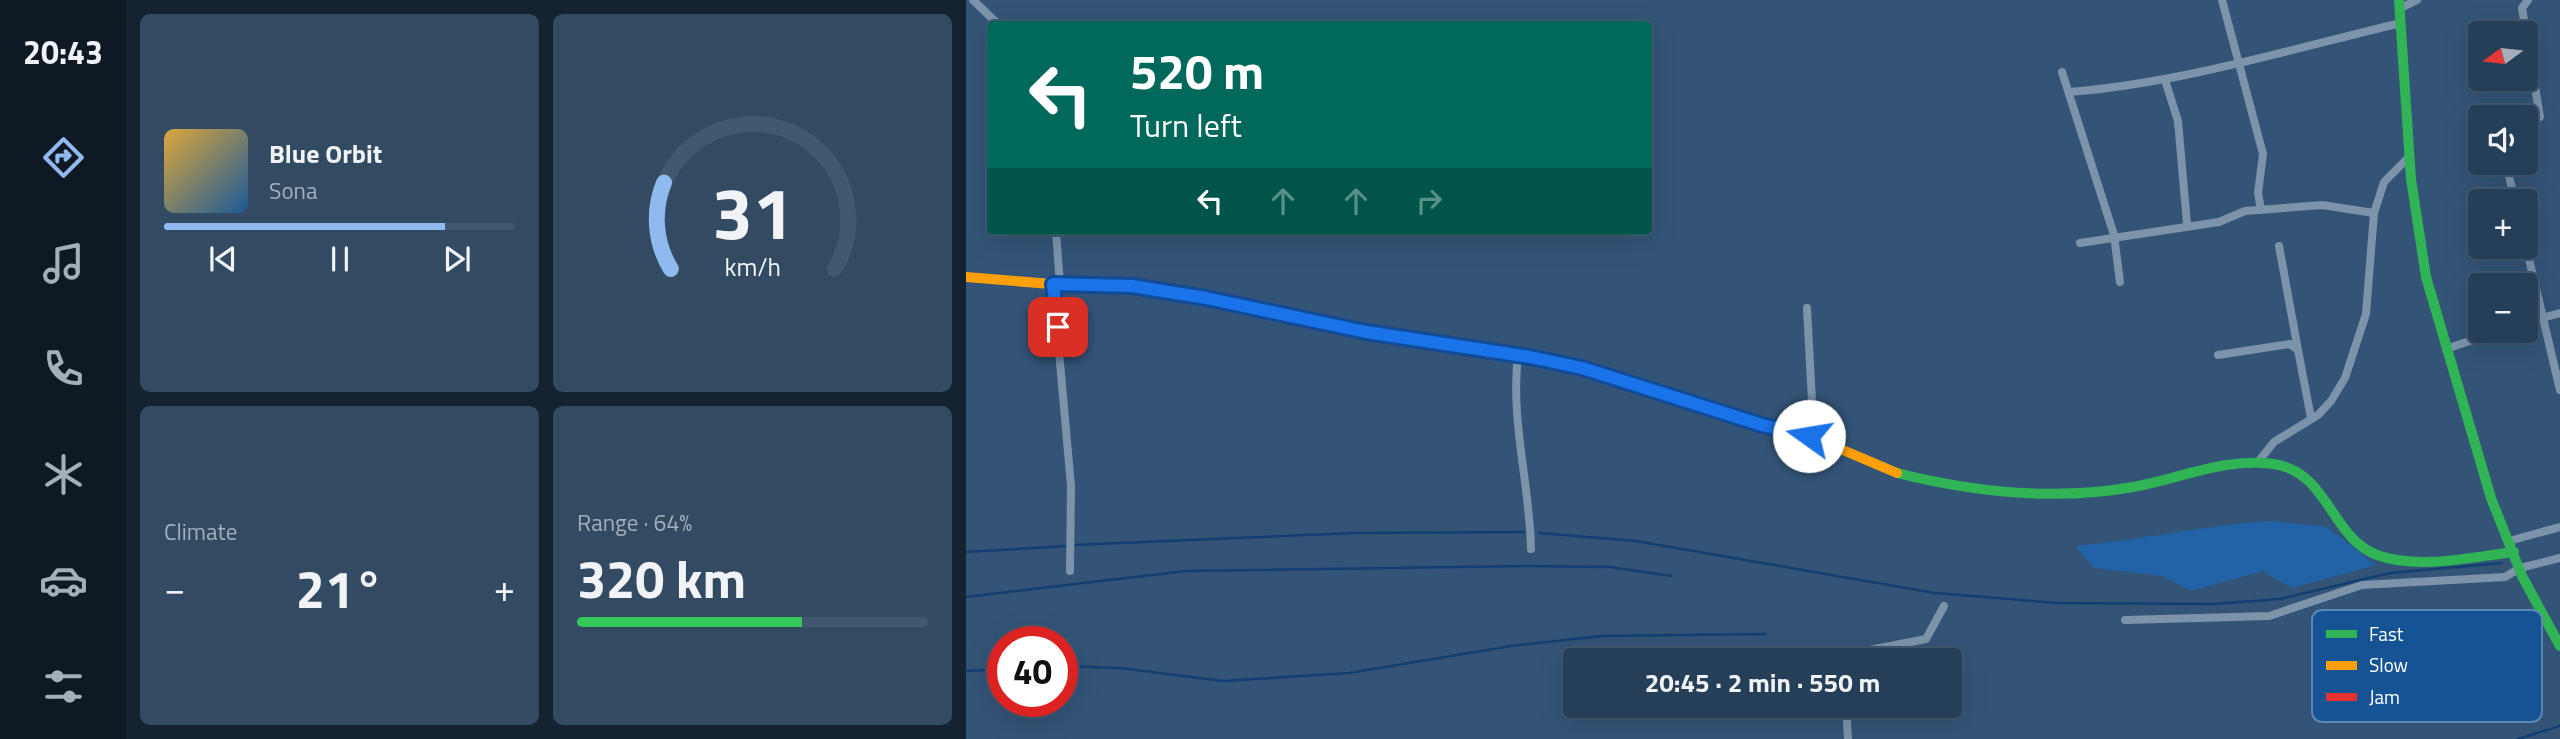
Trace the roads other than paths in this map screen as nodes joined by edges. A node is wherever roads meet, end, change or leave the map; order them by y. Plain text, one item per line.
1 (973, 0) edge
2 (2222, 0) edge
3 (2417, 0) edge
4 (2528, 0) edge
5 (2399, 5) edge
6 (995, 21) edge
7 (2400, 23) junction
8 (2237, 63) junction
9 (2062, 72) dead end
10 (2165, 80) junction
11 (2069, 92) junction
12 (2538, 118) edge
13 (2411, 155) junction
14 (2261, 210) junction
15 (2374, 212) junction
16 (2187, 224) junction
17 (1056, 235) edge
18 (2114, 235) junction
19 (2080, 243) dead end
20 (2279, 246) dead end
21 (2529, 259) edge
22 (966, 277) edge
23 (2120, 282) dead end
24 (1057, 284) junction
25 (1807, 308) dead end
26 (2560, 313) edge
27 (2543, 318) junction
28 (2538, 319) edge
29 (2468, 342) edge
30 (2446, 349) junction
31 (2298, 350) junction
32 (1518, 355) junction
33 (2218, 355) dead end
34 (2560, 390) edge
35 (2311, 418) junction
36 (1809, 436) junction
37 (2258, 462) junction
38 (2560, 527) edge
39 (2511, 546) junction
40 (1531, 549) dead end
41 (2560, 558) edge
42 (2520, 568) junction
43 (1070, 571) dead end
44 (1944, 606) dead end
45 (2537, 610) edge
46 (2542, 618) edge
47 (2125, 620) dead end
48 (2560, 646) edge
49 (1880, 648) edge
50 (1847, 718) edge
51 (1848, 739) edge

1 - 6 street
2 - 8 street
3 - 5 street
4 - 12 street
5 - 7 street
7 - 8 street
7 - 13 street
8 - 10 street
8 - 14 street
9 - 11 street
10 - 11 street
10 - 16 street
11 - 18 street
13 - 15 street
13 - 30 street
14 - 15 street
14 - 16 street
15 - 35 street
16 - 18 street
17 - 24 street
18 - 19 street
18 - 23 street
20 - 31 street
21 - 27 street
22 - 24 street
24 - 32 street
24 - 43 street
25 - 36 street
26 - 27 street
27 - 28 street
27 - 34 street
29 - 30 street
30 - 39 street
31 - 33 street
31 - 35 street
32 - 36 street
32 - 40 street
35 - 37 street
36 - 37 street
37 - 39 street
38 - 39 street
39 - 42 street
41 - 42 street
42 - 45 street
42 - 47 street
44 - 49 street
46 - 48 street
50 - 51 street

